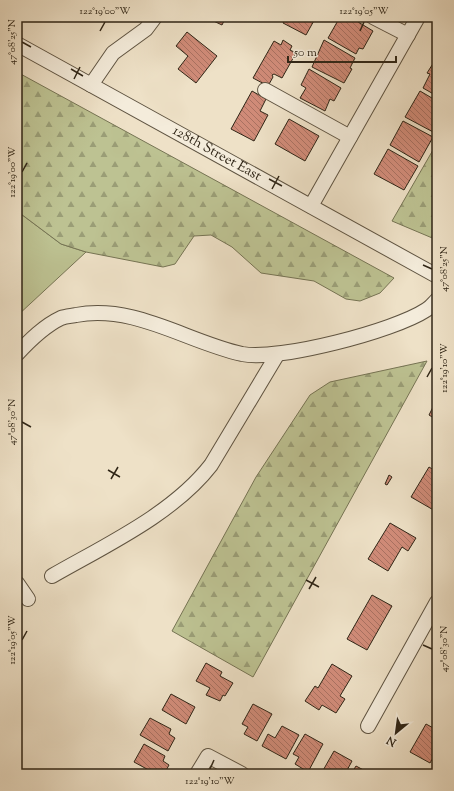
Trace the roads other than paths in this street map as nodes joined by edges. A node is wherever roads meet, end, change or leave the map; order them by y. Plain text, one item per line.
1 (155, 17) edge
2 (373, 17) edge
3 (418, 17) edge
4 (408, 35) junction
5 (17, 44) edge
6 (90, 85) junction
7 (265, 90) dead end
8 (350, 137) junction
9 (311, 206) junction
10 (437, 276) edge
11 (437, 300) edge
12 (17, 354) edge
13 (277, 355) junction
14 (52, 576) dead end
15 (17, 582) edge
16 (28, 599) dead end
17 (437, 602) edge
18 (368, 726) dead end
19 (198, 774) edge
20 (242, 774) edge

1 - 6 street
2 - 4 street
3 - 4 street
4 - 8 street
5 - 6 street, 128th Street East
6 - 9 street, 128th Street East
7 - 8 street
8 - 9 street
9 - 10 street, 128th Street East
11 - 13 street
12 - 13 street
13 - 14 street
15 - 16 street
17 - 18 street
19 - 20 street

